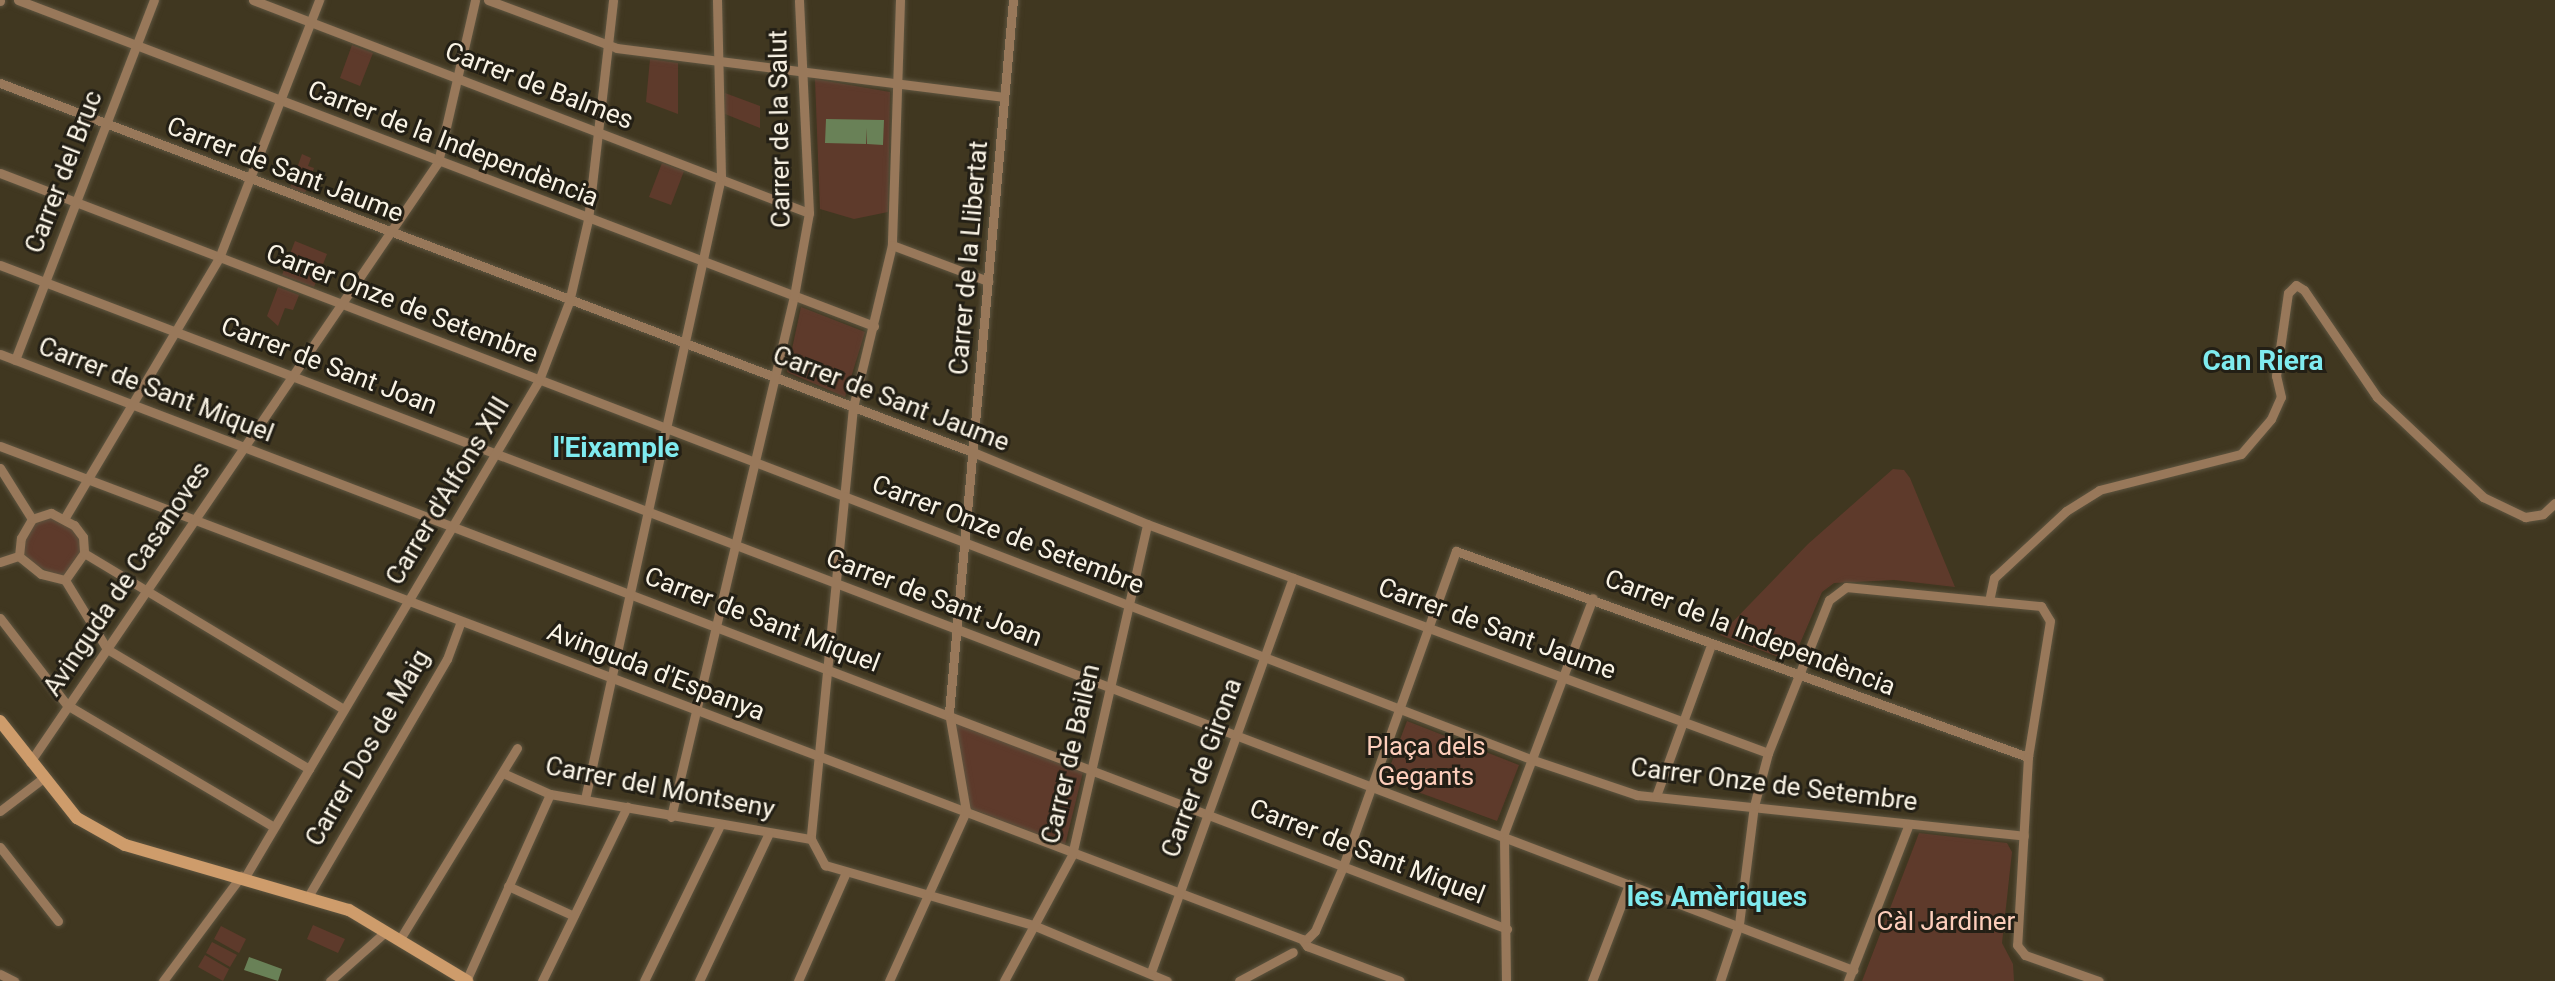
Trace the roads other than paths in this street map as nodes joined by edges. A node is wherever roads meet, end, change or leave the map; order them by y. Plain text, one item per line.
1 (18, 0) edge
2 (154, 0) edge
3 (253, 0) edge
4 (319, 0) edge
5 (475, 0) edge
6 (488, 0) edge
7 (613, 0) edge
8 (717, 0) edge
9 (799, 0) edge
10 (900, 0) edge
11 (1013, 0) edge
12 (311, 22) junction
13 (135, 45) junction
14 (609, 46) junction
15 (719, 61) junction
16 (802, 72) junction
17 (458, 79) junction
18 (0, 83) edge
19 (897, 83) junction
20 (1004, 97) junction
21 (280, 102) junction
22 (105, 124) junction
23 (601, 133) junction
24 (438, 162) junction
25 (0, 173) edge
26 (721, 177) junction
27 (250, 179) junction
28 (75, 202) junction
29 (809, 213) junction
30 (588, 220) junction
31 (390, 233) junction
32 (892, 245) junction
33 (219, 258) junction
34 (701, 261) junction
35 (0, 265) edge
36 (988, 281) junction
37 (45, 282) junction
38 (794, 296) junction
39 (569, 302) junction
40 (341, 304) junction
41 (874, 326) junction
42 (175, 331) junction
43 (684, 345) junction
44 (0, 354) edge
45 (15, 360) junction
46 (292, 376) junction
47 (774, 377) junction
48 (539, 380) junction
49 (131, 406) junction
50 (853, 407) junction
51 (666, 427) junction
52 (0, 446) edge
53 (243, 447) junction
54 (975, 453) junction
55 (494, 454) junction
56 (754, 461) junction
57 (0, 468) edge
58 (88, 478) junction
59 (842, 494) junction
60 (2555, 503) edge
61 (647, 511) junction
62 (32, 519) junction
63 (64, 519) junction
64 (196, 520) junction
65 (1147, 524) junction
66 (451, 528) junction
67 (964, 540) junction
68 (735, 547) junction
69 (84, 553) junction
70 (19, 556) junction
71 (0, 562) edge
72 (1293, 578) junction
73 (65, 580) junction
74 (835, 582) junction
75 (147, 591) junction
76 (633, 594) junction
77 (1593, 598) junction
78 (1989, 601) junction
79 (408, 602) junction
80 (1128, 605) junction
81 (0, 618) edge
82 (461, 621) junction
83 (1429, 627) junction
84 (717, 628) junction
85 (955, 629) junction
86 (1711, 645) junction
87 (107, 649) junction
88 (1266, 658) junction
89 (830, 671) junction
90 (1800, 676) junction
91 (1564, 678) junction
92 (615, 679) junction
93 (1107, 688) junction
94 (67, 705) junction
95 (344, 709) junction
96 (1399, 709) junction
97 (696, 710) junction
98 (949, 713) junction
99 (0, 721) edge
100 (1684, 721) junction
101 (1237, 735) junction
102 (517, 748) dead end
103 (1768, 753) junction
104 (2028, 757) junction
105 (822, 759) junction
106 (1533, 760) junction
107 (30, 762) junction
108 (309, 769) junction
109 (1091, 771) junction
110 (503, 773) junction
111 (42, 779) junction
112 (1372, 784) junction
113 (550, 794) junction
114 (1656, 796) junction
115 (585, 799) junction
116 (1754, 806) junction
117 (627, 807) junction
118 (0, 811) edge
119 (966, 811) junction
120 (1210, 815) junction
121 (671, 817) junction
122 (1909, 824) junction
123 (720, 825) junction
124 (274, 827) junction
125 (769, 833) junction
126 (1504, 833) junction
127 (2024, 836) junction
128 (811, 839) junction
129 (0, 847) edge
130 (1072, 855) junction
131 (1342, 869) junction
132 (846, 872) junction
133 (243, 876) junction
134 (1629, 884) junction
135 (508, 886) junction
136 (1178, 893) junction
137 (309, 895) junction
138 (926, 895) junction
139 (574, 916) junction
140 (58, 921) dead end
141 (1739, 924) junction
142 (1033, 925) junction
143 (1507, 929) junction
144 (385, 932) junction
145 (400, 939) junction
146 (1303, 942) junction
147 (1853, 970) junction
148 (1151, 972) junction
149 (0, 974) edge
150 (14, 981) edge
151 (163, 981) edge
152 (330, 981) edge
153 (467, 981) edge
154 (542, 981) edge
155 (644, 981) edge
156 (699, 981) edge
157 (798, 981) edge
158 (889, 981) edge
159 (1004, 981) edge
160 (1167, 981) edge
161 (1239, 981) edge
162 (1400, 981) edge
163 (1506, 981) edge
164 (1592, 981) edge
165 (1720, 981) edge
166 (1848, 981) edge
167 (2099, 981) edge

1 - 13 street, Carrer de la Independència
2 - 13 street, Carrer del Bruc
3 - 12 street, Carrer de Balmes
4 - 12 street
5 - 17 street, Avinguda de Casanoves
6 - 14 street
7 - 14 street, Carrer d'Alfons XIII
8 - 15 street
9 - 16 street, Carrer de la Salut
10 - 19 street
11 - 20 street, Carrer de la Llibertat
12 - 17 street, Carrer de Balmes
12 - 21 street
13 - 21 street, Carrer de la Independència
13 - 22 street, Carrer del Bruc
14 - 15 street
14 - 23 street, Carrer d'Alfons XIII
15 - 16 street
15 - 26 street
16 - 19 street
16 - 29 street, Carrer de la Salut
17 - 23 street, Carrer de Balmes
17 - 24 street, Avinguda de Casanoves
18 - 22 street, Carrer de Sant Jaume
19 - 20 street
19 - 32 street
20 - 36 street, Carrer de la Llibertat
21 - 24 street, Carrer de la Independència
21 - 27 street
22 - 27 street, Carrer de Sant Jaume
22 - 28 street, Carrer del Bruc
23 - 26 street, Carrer de Balmes
23 - 30 street, Carrer d'Alfons XIII
24 - 30 street, Carrer de la Independència
24 - 31 street, Avinguda de Casanoves
25 - 28 street, Carrer Onze de Setembre
26 - 29 street, Carrer de Balmes
26 - 34 street
27 - 31 street, Carrer de Sant Jaume
27 - 33 street
28 - 33 street, Carrer Onze de Setembre
28 - 37 street, Carrer del Bruc
29 - 38 street, Carrer de la Salut
30 - 34 street, Carrer de la Independència
30 - 39 street, Carrer d'Alfons XIII
31 - 39 street, Carrer de Sant Jaume
31 - 40 street, Avinguda de Casanoves
32 - 36 street
32 - 41 street
33 - 40 street, Carrer Onze de Setembre
33 - 42 street
34 - 38 street, Carrer de la Independència
34 - 43 street
35 - 37 street, Carrer de Sant Joan
36 - 54 street, Carrer de la Llibertat
37 - 42 street, Carrer de Sant Joan
37 - 45 street, Carrer del Bruc
38 - 41 street, Carrer de la Independència
38 - 47 street, Carrer de la Salut
39 - 43 street, Carrer de Sant Jaume
39 - 48 street, Carrer d'Alfons XIII
40 - 46 street, Avinguda de Casanoves
40 - 48 street, Carrer Onze de Setembre
41 - 50 street
42 - 46 street, Carrer de Sant Joan
42 - 49 street
43 - 47 street, Carrer de Sant Jaume
43 - 51 street
44 - 45 street, Carrer de Sant Miquel
45 - 49 street, Carrer de Sant Miquel
46 - 53 street, Avinguda de Casanoves
46 - 55 street, Carrer de Sant Joan
47 - 50 street, Carrer de Sant Jaume
47 - 56 street, Carrer de la Salut
48 - 51 street, Carrer Onze de Setembre
48 - 55 street, Carrer d'Alfons XIII
49 - 53 street, Carrer de Sant Miquel
49 - 58 street
50 - 54 street, Carrer de Sant Jaume
50 - 59 street
51 - 56 street, Carrer Onze de Setembre
51 - 61 street
52 - 58 street, Avinguda d'Espanya
53 - 64 street, Avinguda de Casanoves
53 - 66 street, Carrer de Sant Miquel
54 - 65 street, Carrer de Sant Jaume
54 - 67 street, Carrer de la Llibertat
55 - 61 street, Carrer de Sant Joan
55 - 66 street, Carrer d'Alfons XIII
56 - 59 street, Carrer Onze de Setembre
56 - 68 street, Carrer de la Salut
57 - 62 street
58 - 63 street
58 - 64 street, Avinguda d'Espanya
59 - 67 street, Carrer Onze de Setembre
59 - 74 street
60 - 78 street
61 - 68 street, Carrer de Sant Joan
61 - 76 street
62 - 63 street
62 - 70 street
63 - 69 street
64 - 75 street, Avinguda de Casanoves
64 - 79 street, Avinguda d'Espanya
65 - 72 street, Carrer de Sant Jaume
65 - 80 street, Carrer de Bailèn
66 - 76 street, Carrer de Sant Miquel
66 - 79 street, Carrer d'Alfons XIII
67 - 80 street, Carrer Onze de Setembre
67 - 85 street, Carrer de la Llibertat
68 - 74 street, Carrer de Sant Joan
68 - 84 street, Carrer de la Salut
69 - 73 street
69 - 75 street
70 - 71 street
70 - 73 street
72 - 83 street, Carrer de Sant Jaume
72 - 88 street, Carrer de Girona
73 - 87 street
74 - 85 street, Carrer de Sant Joan
74 - 89 street
75 - 87 street, Avinguda de Casanoves
75 - 95 street
76 - 84 street, Carrer de Sant Miquel
76 - 92 street
77 - 83 street, Carrer de la Independència
77 - 86 street, Carrer de la Independència
77 - 91 street
78 - 90 street
78 - 104 street
79 - 82 street, Avinguda d'Espanya
79 - 95 street, Carrer d'Alfons XIII
80 - 88 street, Carrer Onze de Setembre
80 - 93 street, Carrer de Bailèn
81 - 94 street
82 - 92 street, Avinguda d'Espanya
82 - 137 street, Carrer Dos de Maig
83 - 91 street, Carrer de Sant Jaume
83 - 96 street
84 - 89 street, Carrer de Sant Miquel
84 - 97 street, Carrer de la Salut
85 - 93 street, Carrer de Sant Joan
85 - 98 street, Carrer de la Llibertat
86 - 90 street, Carrer de la Independència
86 - 100 street
87 - 94 street, Avinguda de Casanoves
87 - 108 street
88 - 96 street, Carrer Onze de Setembre
88 - 101 street, Carrer de Girona
89 - 98 street, Carrer de Sant Miquel
89 - 105 street
90 - 103 street
90 - 104 street, Carrer de la Independència
91 - 100 street, Carrer de Sant Jaume
91 - 106 street
92 - 97 street, Avinguda d'Espanya
92 - 115 street
93 - 101 street, Carrer de Sant Joan
93 - 109 street, Carrer de Bailèn
94 - 107 street, Avinguda de Casanoves
94 - 124 street
95 - 108 street, Carrer d'Alfons XIII
96 - 106 street, Carrer Onze de Setembre
96 - 112 street
97 - 105 street, Avinguda d'Espanya
97 - 121 street, Carrer de la Salut
98 - 109 street, Carrer de Sant Miquel
98 - 119 street, Carrer de la Llibertat
99 - 107 street
100 - 103 street, Carrer de Sant Jaume
100 - 114 street
101 - 112 street, Carrer de Sant Joan
101 - 120 street, Carrer de Girona
102 - 110 street
103 - 116 street
104 - 127 street
105 - 119 street, Avinguda d'Espanya
105 - 128 street
106 - 114 street, Carrer Onze de Setembre
106 - 126 street
107 - 111 street
108 - 124 street, Carrer d'Alfons XIII
109 - 120 street, Carrer de Sant Miquel
109 - 130 street, Carrer de Bailèn
110 - 113 street, Carrer del Montseny
110 - 145 street
111 - 118 street
111 - 133 street
112 - 126 street, Carrer de Sant Joan
112 - 131 street
113 - 115 street, Carrer del Montseny
113 - 135 street
114 - 116 street, Carrer Onze de Setembre
115 - 117 street, Carrer del Montseny
116 - 122 street, Carrer Onze de Setembre
116 - 141 street
117 - 121 street, Carrer del Montseny
117 - 139 street
119 - 130 street, Avinguda d'Espanya
119 - 138 street
120 - 131 street, Carrer de Sant Miquel
120 - 136 street, Carrer de Girona
121 - 123 street, Carrer del Montseny
122 - 127 street, Carrer Onze de Setembre
122 - 147 street
123 - 125 street, Carrer del Montseny
123 - 155 street
124 - 133 street, Carrer d'Alfons XIII
125 - 128 street, Carrer del Montseny
125 - 156 street
126 - 134 street, Carrer de Sant Joan
126 - 143 street
127 - 167 street
128 - 132 street
129 - 140 street
130 - 136 street, Avinguda d'Espanya
130 - 142 street, Carrer de Bailèn
131 - 143 street, Carrer de Sant Miquel
131 - 146 street
132 - 138 street
132 - 157 street
133 - 137 street
133 - 151 street, Carrer d'Alfons XIII
134 - 141 street, Carrer de Sant Joan
134 - 164 street
135 - 139 street
135 - 153 street
136 - 146 street, Avinguda d'Espanya
136 - 148 street, Carrer de Girona
137 - 144 street
138 - 142 street
138 - 158 street
139 - 154 street
141 - 147 street, Carrer de Sant Joan
141 - 165 street
142 - 148 street
142 - 159 street, Carrer de Bailèn
143 - 163 street
144 - 145 street
144 - 152 street
145 - 153 street
146 - 161 street
146 - 162 street, Avinguda d'Espanya
147 - 166 street
148 - 160 street
149 - 150 street

